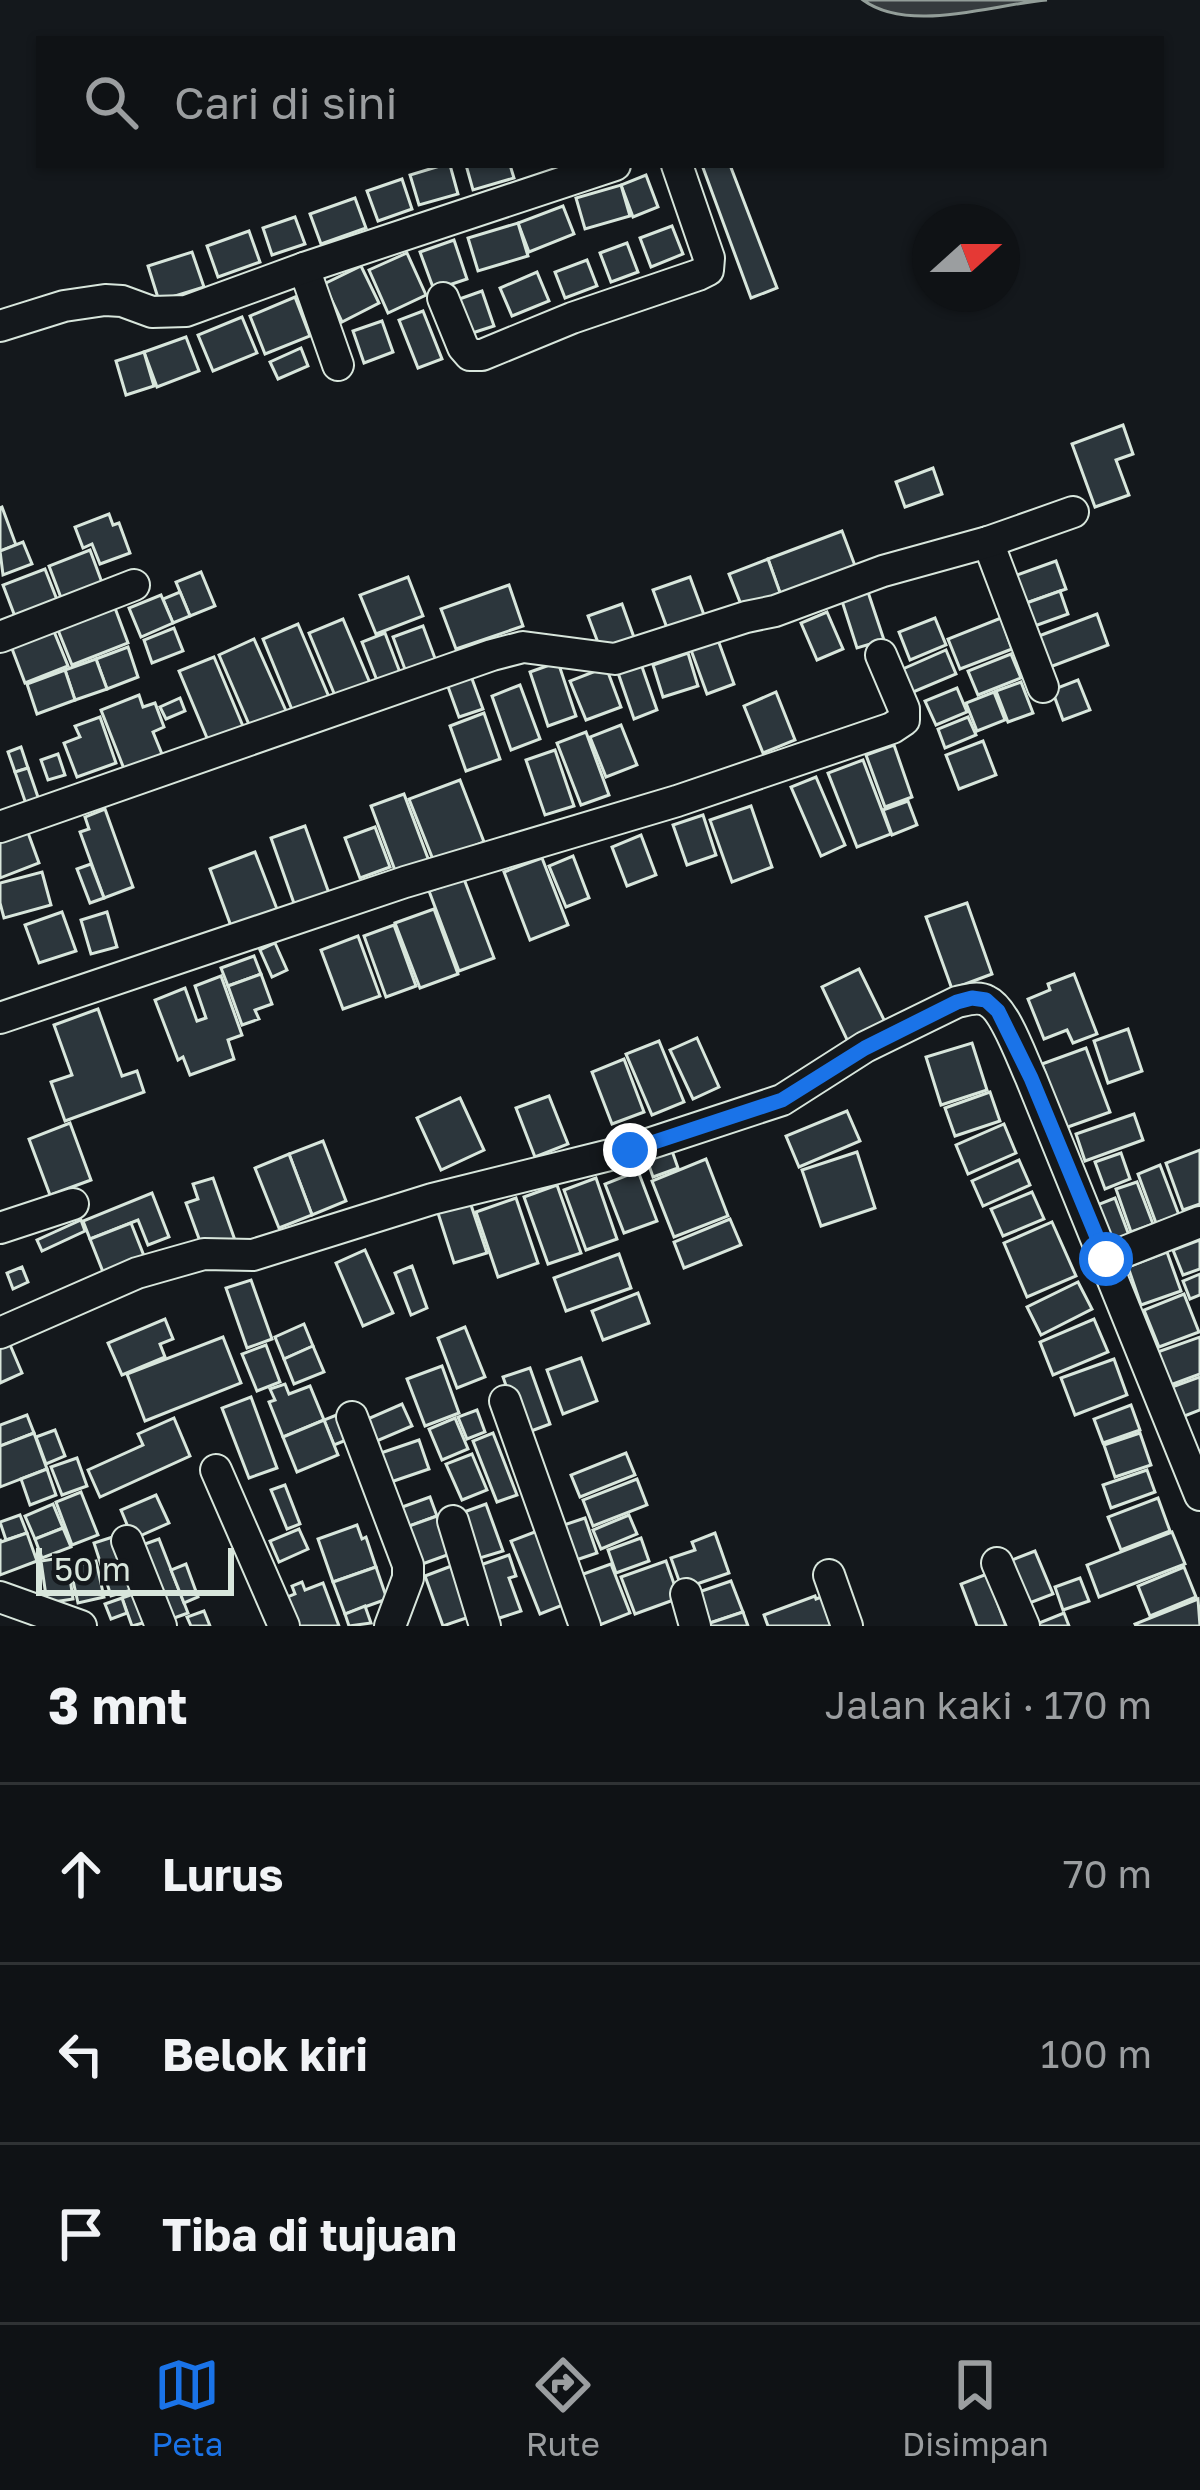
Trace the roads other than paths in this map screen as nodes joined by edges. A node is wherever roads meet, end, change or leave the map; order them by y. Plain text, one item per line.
1 (606, 168) edge
2 (677, 168) edge
3 (304, 268) junction
4 (443, 298) dead end
5 (0, 326) edge
6 (338, 365) dead end
7 (1073, 512) dead end
8 (988, 542) junction
9 (134, 585) dead end
10 (0, 637) edge
11 (880, 655) dead end
12 (1043, 687) dead end
13 (0, 827) edge
14 (0, 1018) edge
15 (73, 1204) dead end
16 (1200, 1222) edge
17 (0, 1228) edge
18 (1106, 1259) junction
19 (0, 1333) edge
20 (505, 1401) dead end
21 (352, 1417) dead end
22 (216, 1470) dead end
23 (1200, 1495) edge
24 (453, 1521) dead end
25 (127, 1541) dead end
26 (997, 1563) dead end
27 (830, 1575) dead end
28 (686, 1594) dead end
29 (0, 1597) edge
30 (81, 1626) edge
31 (160, 1626) edge
32 (284, 1626) edge
33 (389, 1626) edge
34 (485, 1626) edge
35 (585, 1626) edge
36 (695, 1626) edge
37 (847, 1626) edge
38 (1024, 1626) edge

1 - 3 street
2 - 4 street
3 - 5 street
3 - 6 street
7 - 8 street
8 - 12 street
8 - 13 street
9 - 10 street
11 - 14 street
15 - 17 street
16 - 18 street
18 - 19 street
18 - 23 street
20 - 35 street
21 - 33 street
22 - 32 street
24 - 34 street
25 - 31 street
26 - 38 street
27 - 37 street
28 - 36 street
29 - 30 street

